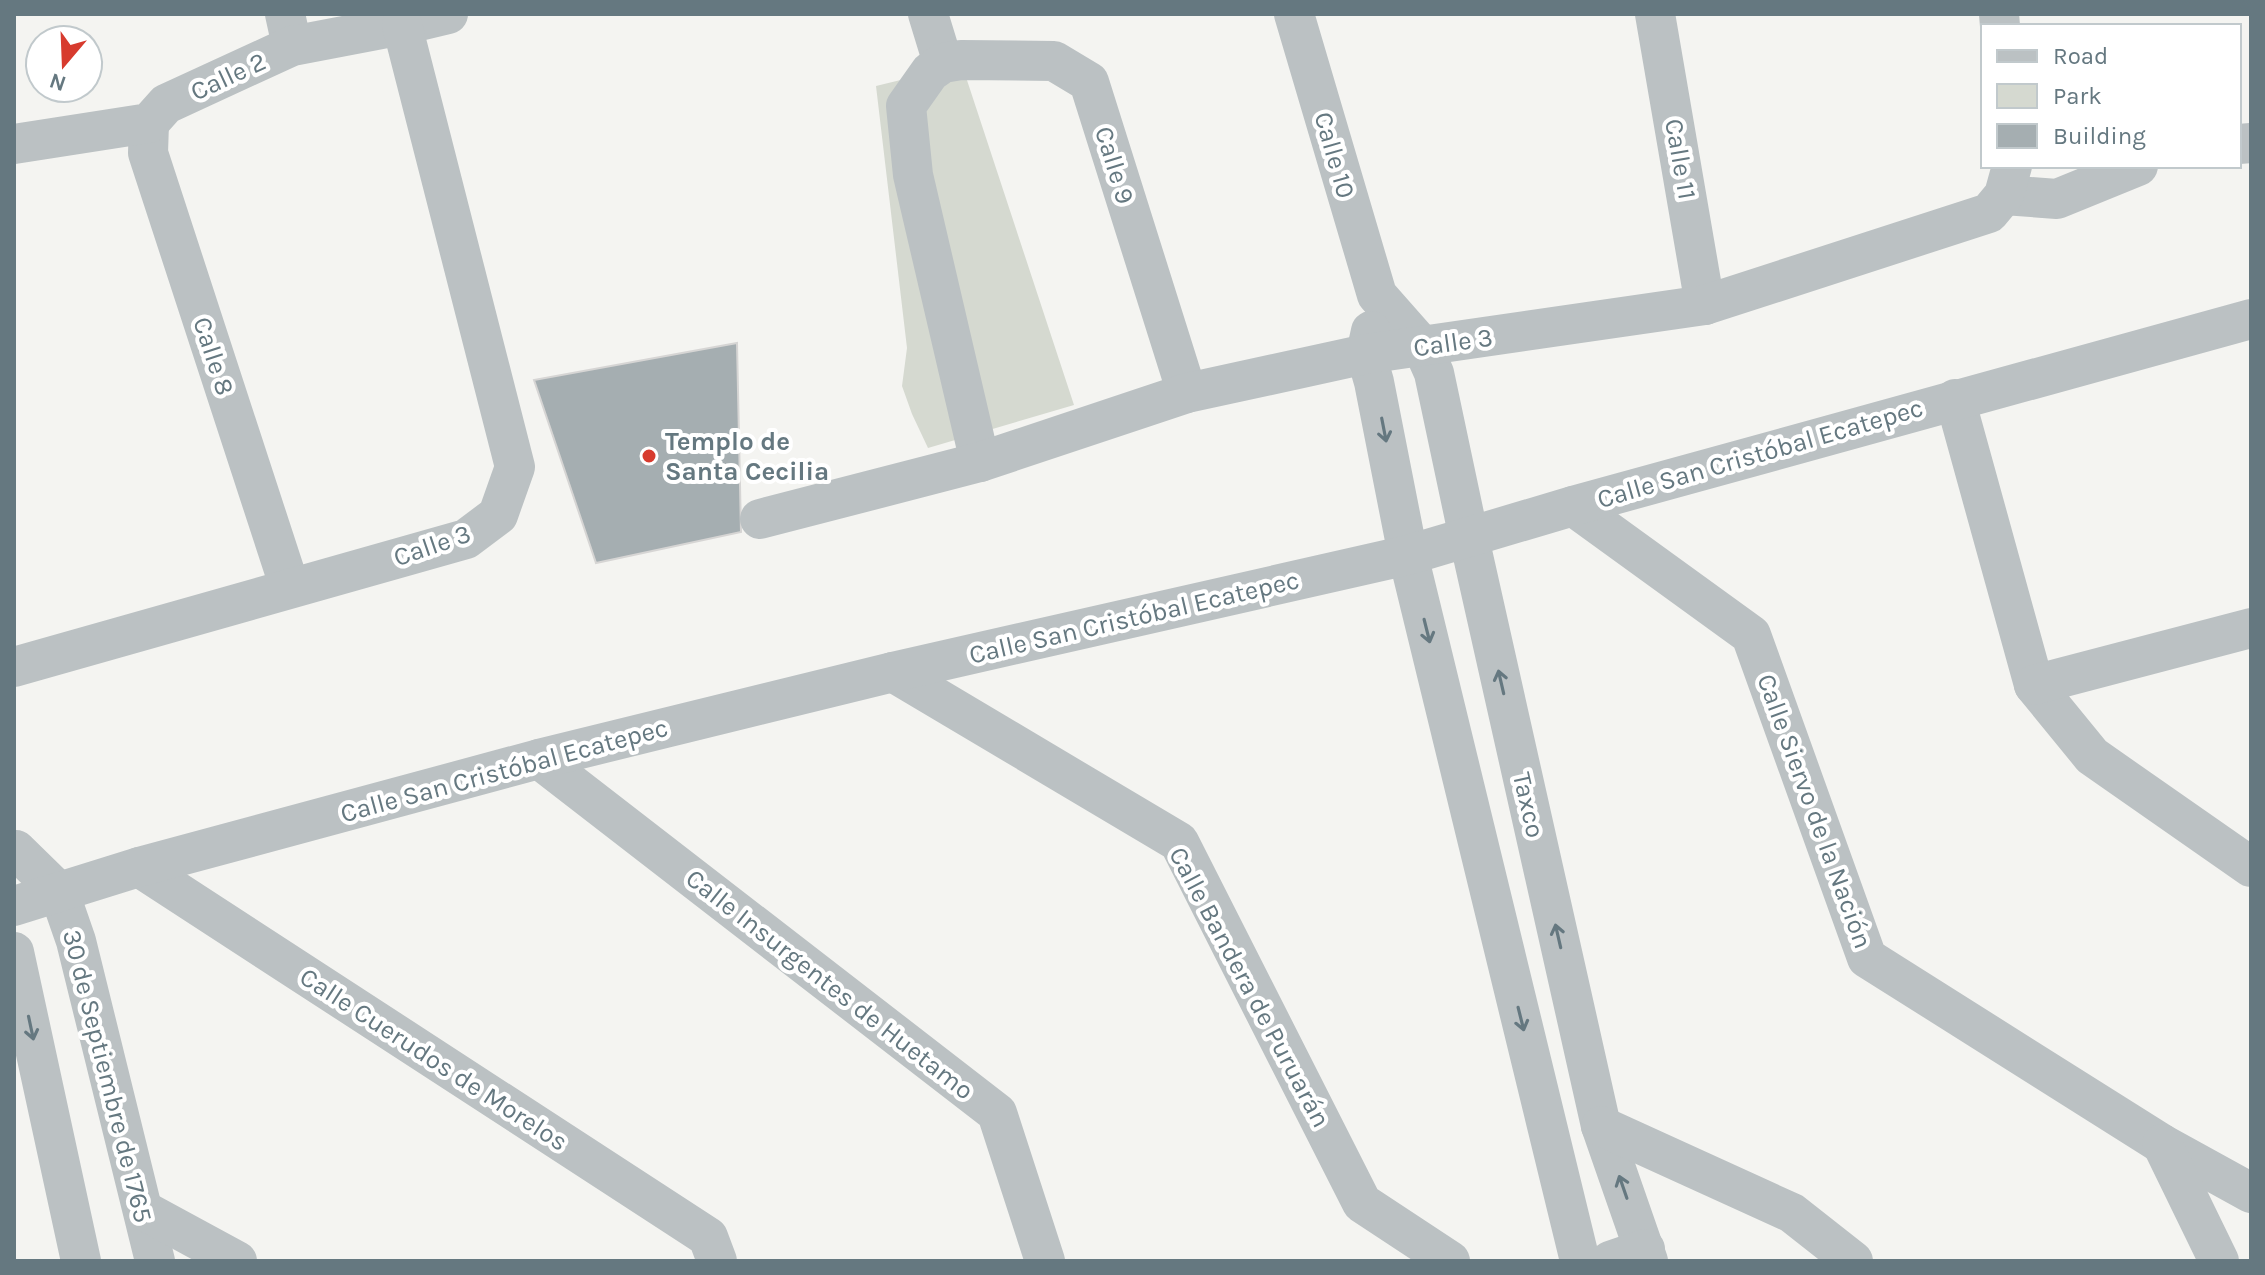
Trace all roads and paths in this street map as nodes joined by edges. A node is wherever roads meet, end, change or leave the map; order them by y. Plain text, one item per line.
1 (448, 14) edge
2 (928, 14) edge
3 (1294, 14) edge
4 (1655, 14) edge
5 (402, 25) junction
6 (289, 30) edge
7 (943, 63) junction
8 (149, 123) junction
9 (14, 144) edge
10 (2133, 168) edge
11 (2008, 181) edge
12 (1377, 295) junction
13 (1705, 305) junction
14 (2251, 319) edge
15 (1422, 346) junction
16 (1366, 354) junction
17 (1187, 393) junction
18 (1955, 399) junction
19 (980, 462) junction
20 (1573, 506) junction
21 (760, 519) dead end
22 (1469, 538) junction
23 (1408, 555) junction
24 (290, 588) junction
25 (2251, 628) edge
26 (14, 667) edge
27 (893, 672) junction
28 (2034, 685) junction
29 (539, 759) junction
30 (15, 850) edge
31 (139, 867) junction
32 (2251, 867) edge
33 (59, 892) junction
34 (14, 906) edge
35 (14, 952) edge
36 (1601, 1126) junction
37 (2162, 1144) junction
38 (2251, 1193) edge
39 (143, 1210) junction
40 (1634, 1257) edge
41 (81, 1261) edge
42 (155, 1261) edge
43 (237, 1261) edge
44 (717, 1261) edge
45 (1045, 1261) edge
46 (1450, 1261) edge
47 (1580, 1261) edge
48 (1853, 1261) edge
49 (2219, 1261) edge

1 - 5 street, Calle 2
2 - 7 street
3 - 12 street, Calle 10
4 - 13 street, Calle 11
5 - 6 street, Calle 2
5 - 24 street, Calle 3
6 - 8 street, Calle 2
7 - 17 street, Calle 9
7 - 19 street
8 - 9 street
8 - 24 street, Calle 8
10 - 11 street, Calle 3
11 - 13 street, Calle 3
12 - 15 street, Calle 10
12 - 16 street, Calle 10
13 - 15 street, Calle 3
14 - 18 street, Calle San Cristóbal Ecatepec
15 - 16 street, Calle 3
15 - 22 street, Taxco
16 - 17 street, Calle 3
16 -> 23 street
17 - 19 street, Calle 3
18 - 20 street, Calle San Cristóbal Ecatepec
18 - 28 street
19 - 21 street, Calle 3
20 - 22 street, Calle San Cristóbal Ecatepec
20 - 37 street, Calle Siervo de la Nación
22 - 23 street, Calle San Cristóbal Ecatepec
36 -> 22 street, Taxco
23 - 27 street, Calle San Cristóbal Ecatepec
23 -> 47 street
24 - 26 street, Calle 3
25 - 28 street
27 - 29 street, Calle San Cristóbal Ecatepec
27 - 46 street, Calle Bandera de Puruarán
28 - 32 street
29 - 31 street, Calle San Cristóbal Ecatepec
29 - 45 street, Calle Insurgentes de Huetamo
30 - 33 street
31 - 33 street, Calle San Cristóbal Ecatepec
31 - 44 street, Calle Cuerudos de Morelos
33 - 34 street, Calle San Cristóbal Ecatepec
33 - 39 street, 30 de Septiembre de 1765
35 -> 41 street
40 -> 36 street, Taxco
36 - 48 street
37 - 38 street, Calle Siervo de la Nación
37 - 49 street
39 - 42 street, 30 de Septiembre de 1765
39 - 43 street

